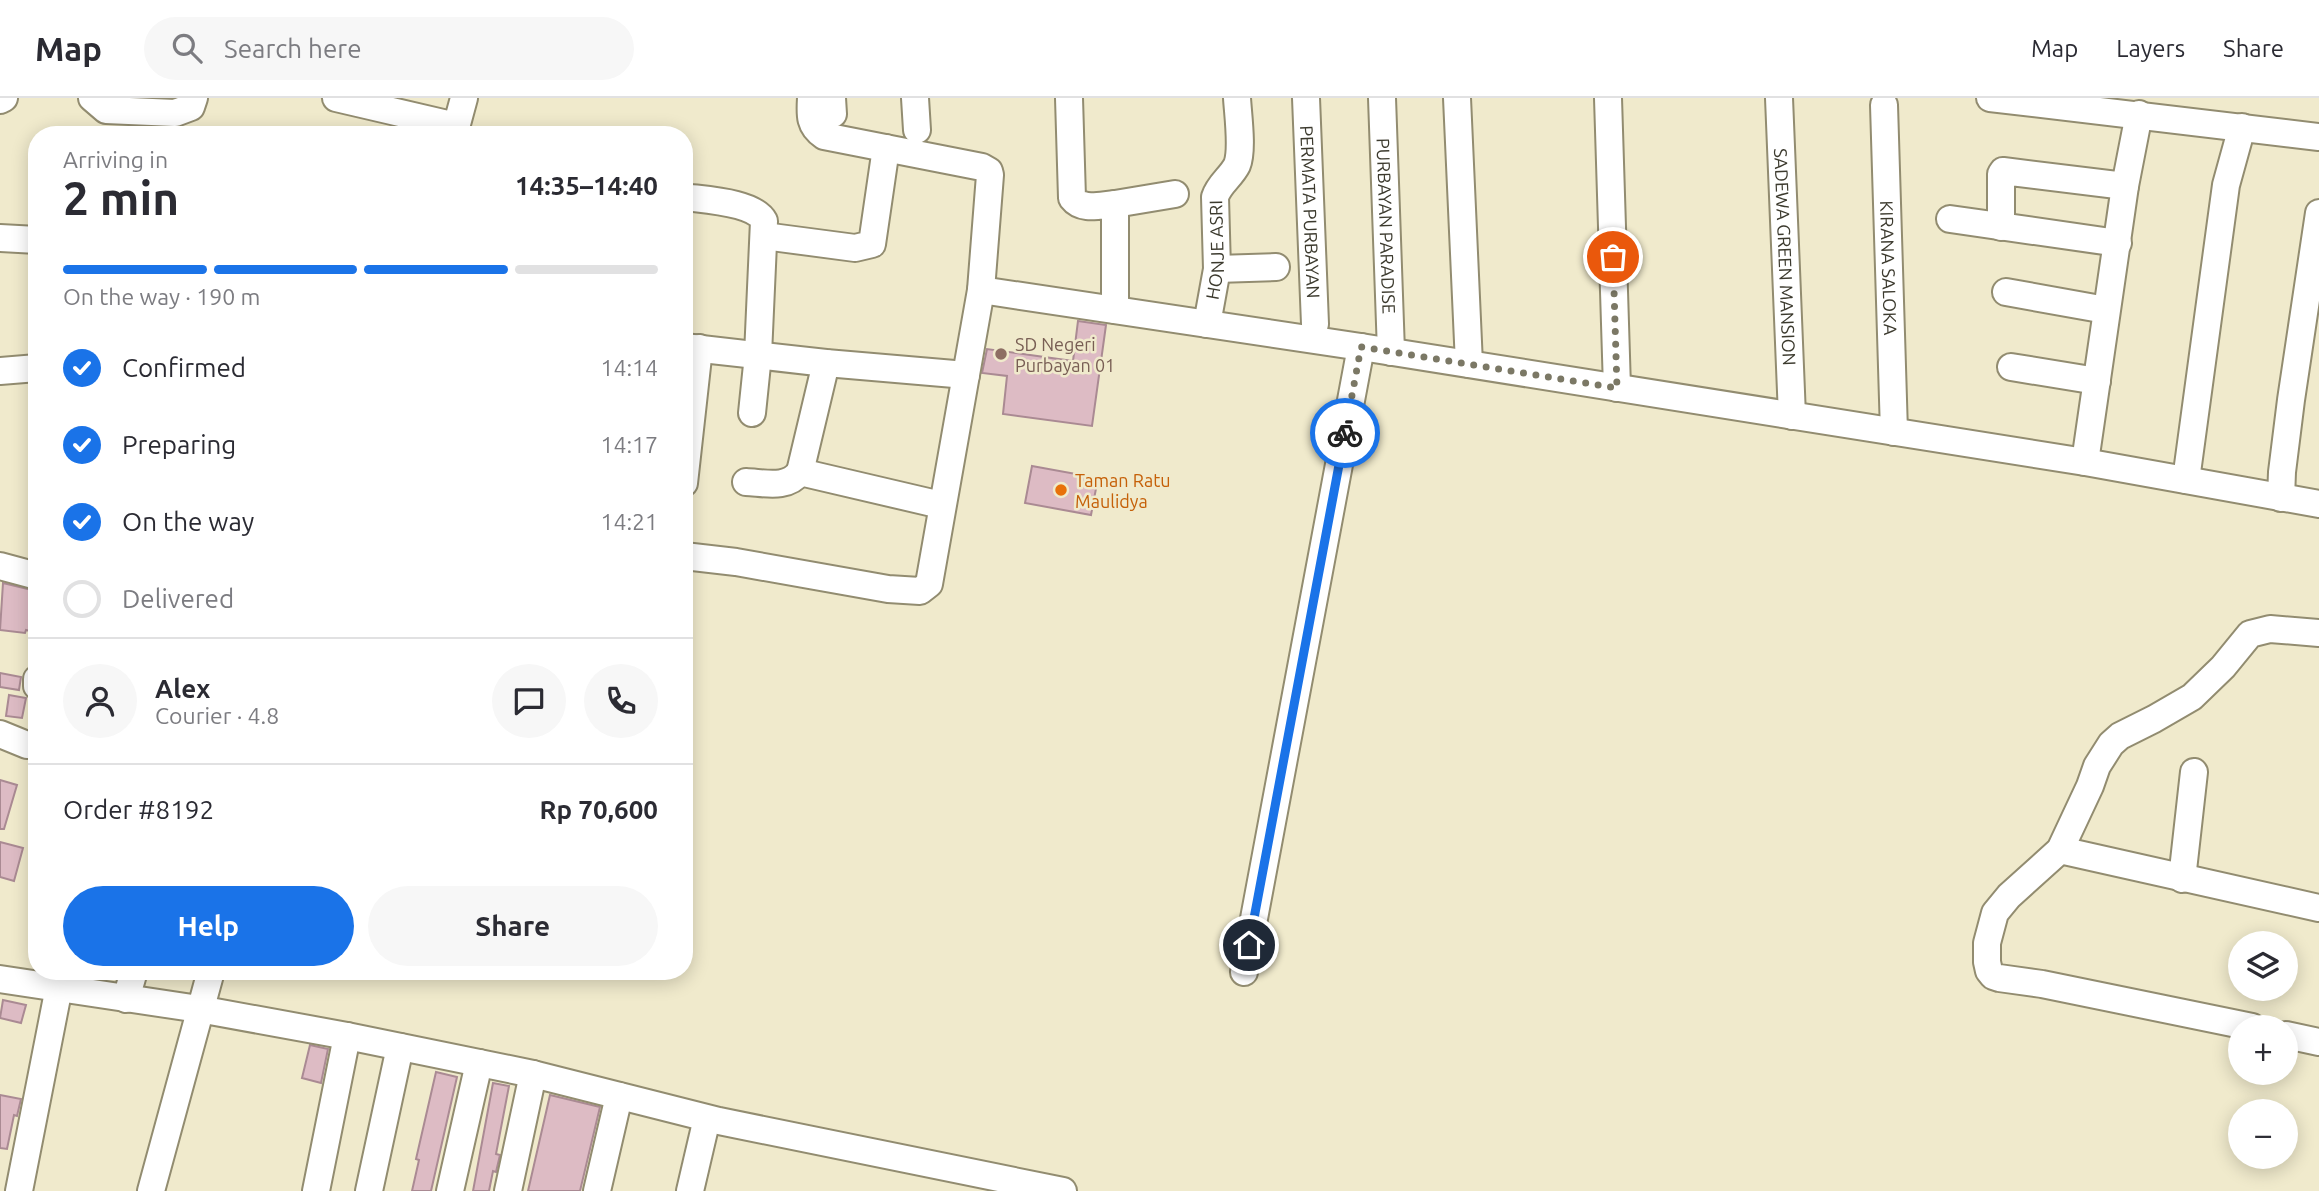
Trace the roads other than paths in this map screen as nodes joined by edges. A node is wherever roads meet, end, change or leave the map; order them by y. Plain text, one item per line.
1 (92, 98) edge
2 (194, 98) edge
3 (336, 98) edge
4 (464, 98) edge
5 (811, 98) edge
6 (915, 98) edge
7 (1069, 98) edge
8 (1237, 98) edge
9 (1306, 98) edge
10 (1382, 98) edge
11 (1457, 98) edge
12 (1608, 98) edge
13 (1779, 98) edge
14 (1991, 98) edge
15 (1884, 105) dead end
16 (2139, 114) junction
17 (440, 126) edge
18 (456, 126) edge
19 (2242, 127) junction
20 (917, 130) dead end
21 (2319, 137) edge
22 (886, 149) junction
23 (2125, 186) junction
24 (1175, 194) dead end
25 (693, 199) edge
26 (1115, 204) junction
27 (2319, 213) edge
28 (1950, 219) dead end
29 (2001, 227) junction
30 (764, 236) junction
31 (0, 238) edge
32 (28, 240) edge
33 (2118, 243) junction
34 (1276, 267) dead end
35 (1217, 269) junction
36 (981, 290) junction
37 (2006, 292) dead end
38 (1115, 310) junction
39 (2106, 310) junction
40 (1207, 324) junction
41 (1315, 324) dead end
42 (693, 347) edge
43 (1361, 347) junction
44 (1391, 352) junction
45 (758, 355) junction
46 (826, 363) junction
47 (1469, 364) junction
48 (2011, 366) dead end
49 (28, 369) edge
50 (0, 371) edge
51 (966, 375) junction
52 (2097, 381) junction
53 (1617, 388) junction
54 (752, 413) dead end
55 (1792, 416) junction
56 (1894, 432) junction
57 (2085, 462) junction
58 (800, 472) junction
59 (2186, 480) junction
60 (746, 482) dead end
61 (2281, 498) junction
62 (2319, 504) edge
63 (941, 505) junction
64 (693, 557) edge
65 (0, 566) edge
66 (28, 574) edge
67 (2319, 633) edge
68 (0, 734) edge
69 (28, 745) edge
70 (2194, 772) dead end
71 (2060, 850) junction
72 (2182, 879) junction
73 (2319, 908) edge
74 (1244, 972) dead end
75 (0, 979) edge
76 (131, 980) edge
77 (208, 980) edge
78 (59, 987) junction
79 (126, 999) junction
80 (199, 1009) junction
81 (2228, 1022) edge
82 (346, 1036) junction
83 (2298, 1038) edge
84 (2319, 1042) edge
85 (400, 1047) junction
86 (479, 1063) junction
87 (533, 1074) junction
88 (619, 1096) junction
89 (704, 1131) dead end
90 (964, 1182) edge
91 (1051, 1190) edge
92 (19, 1191) edge
93 (151, 1191) edge
94 (316, 1191) edge
95 (369, 1191) edge
96 (450, 1191) edge
97 (508, 1191) edge
98 (597, 1191) edge
99 (690, 1191) edge

1 - 2 street
3 - 17 street
4 - 18 street
5 - 22 street
6 - 20 street
7 - 26 street
8 - 35 street, HONJE ASRI
9 - 41 street, PERMATA PURBAYAN
10 - 44 street, PURBAYAN PARADISE
11 - 47 street
12 - 53 street
13 - 55 street, SADEWA GREEN MANSION
14 - 16 street
15 - 56 street, KIRANA SALOKA
16 - 19 street
16 - 23 street
19 - 21 street
19 - 59 street
22 - 30 street
22 - 36 street
23 - 29 street
23 - 33 street
24 - 26 street
25 - 30 street
26 - 38 street
27 - 61 street
28 - 29 street
29 - 33 street
30 - 45 street
31 - 32 street
33 - 39 street
34 - 35 street
35 - 40 street, HONJE ASRI
36 - 38 street
36 - 51 street
37 - 39 street
38 - 40 street
39 - 52 street
40 - 43 street
42 - 45 street
43 - 44 street
43 - 74 street
44 - 47 street
45 - 46 street
45 - 54 street
46 - 51 street
46 - 58 street
47 - 53 street
48 - 52 street
49 - 50 street
51 - 63 street
52 - 57 street
53 - 55 street
55 - 56 street
56 - 57 street
57 - 59 street
58 - 60 street
58 - 63 street
59 - 61 street
61 - 62 street
63 - 64 street
65 - 66 street
67 - 71 street
68 - 69 street
70 - 72 street
71 - 72 street
71 - 81 street
72 - 73 street
75 - 78 street
76 - 79 street
77 - 80 street
78 - 79 street
78 - 92 street
79 - 80 street
80 - 82 street
80 - 93 street
82 - 85 street
82 - 94 street
83 - 84 street
85 - 86 street
85 - 95 street
86 - 87 street
86 - 96 street
87 - 88 street
87 - 97 street
88 - 90 street
88 - 98 street
89 - 99 street
90 - 91 street

